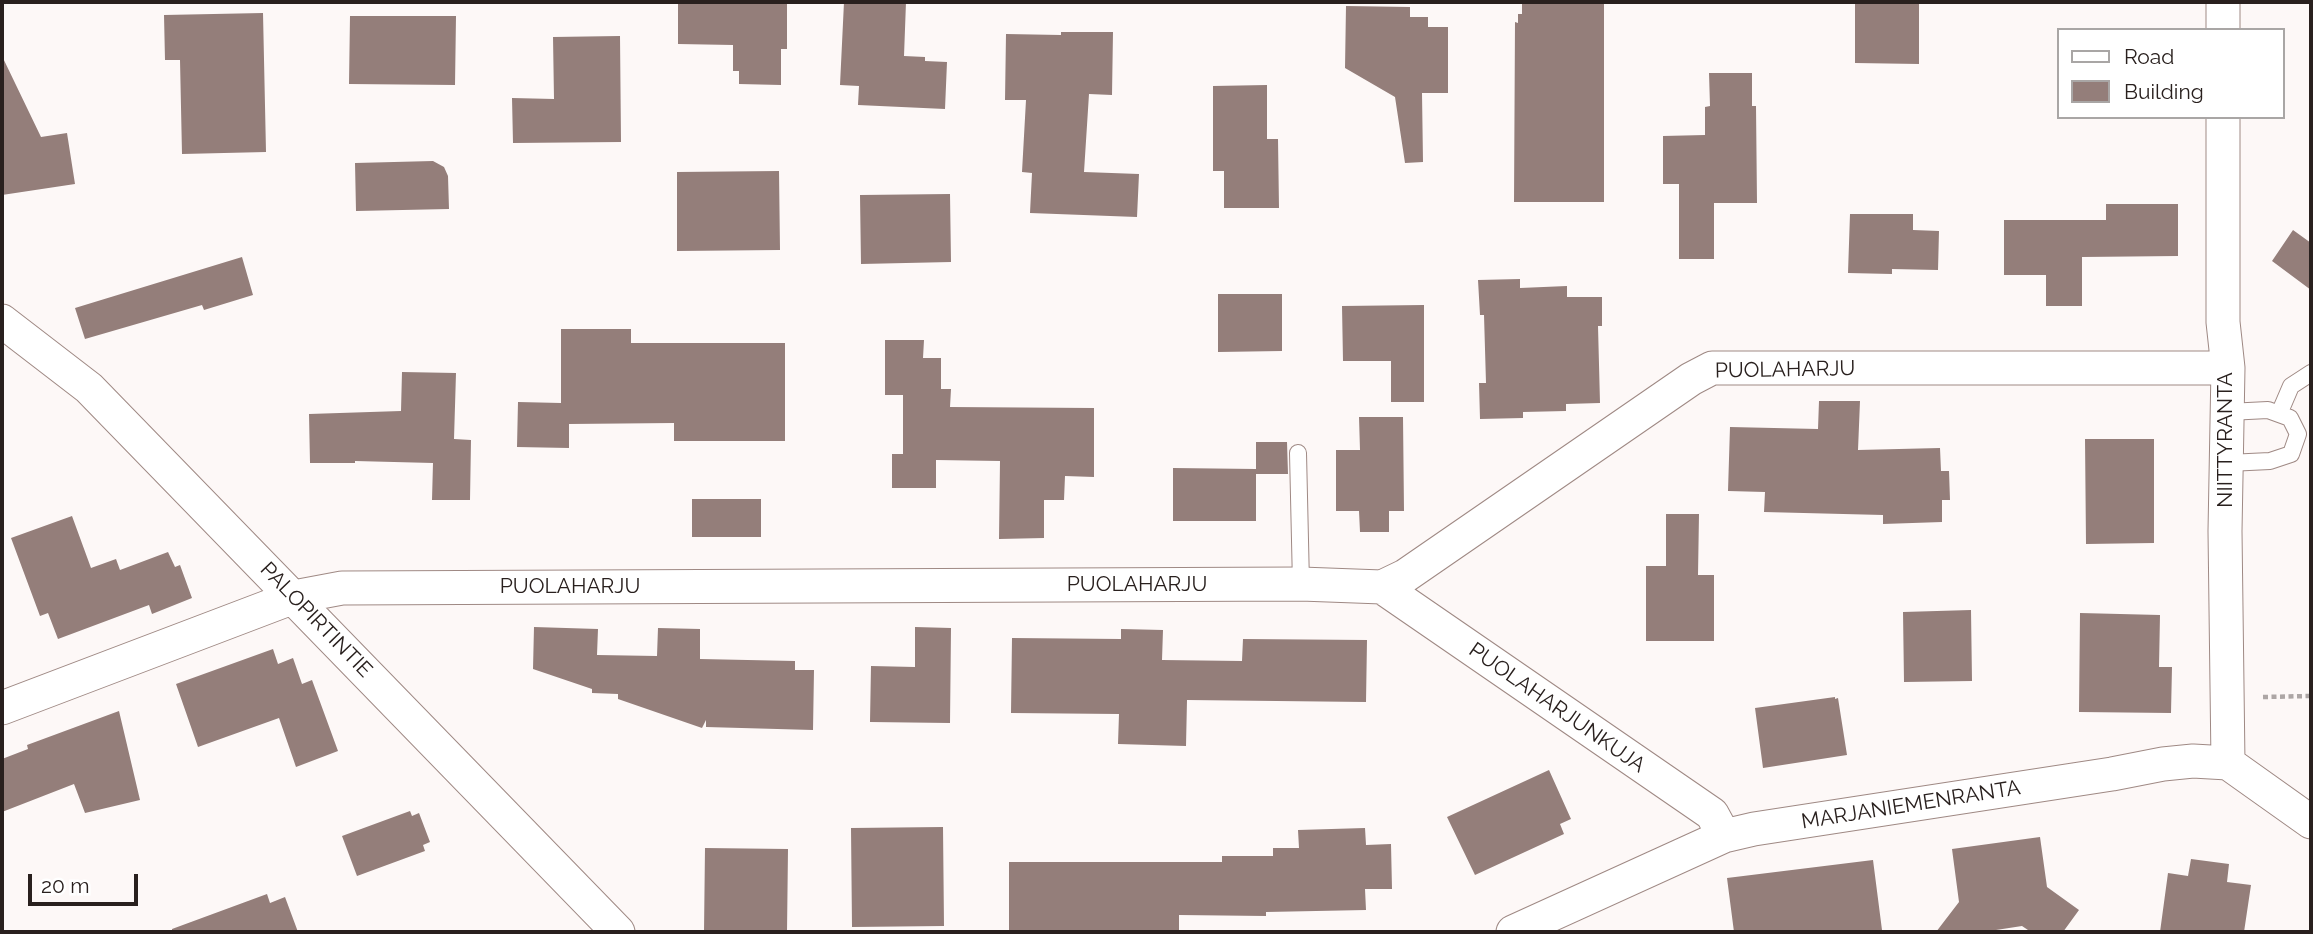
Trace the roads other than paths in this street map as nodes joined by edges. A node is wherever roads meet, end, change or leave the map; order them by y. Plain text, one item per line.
1 (2223, 2) edge
2 (2223, 28) edge
3 (2223, 119) edge
4 (2, 321) edge
5 (2228, 368) junction
6 (2311, 373) edge
7 (2228, 412) junction
8 (2279, 414) junction
9 (1298, 453) dead end
10 (2228, 463) junction
11 (1301, 584) junction
12 (1382, 587) junction
13 (294, 597) junction
14 (2, 708) edge
15 (2228, 763) junction
16 (2311, 822) edge
17 (1724, 836) junction
18 (618, 932) edge
19 (1513, 932) edge

1 - 2 street
3 - 5 street, NIITTYRANTA
4 - 13 street, PALOPIRTINTIE
5 - 7 street, NIITTYRANTA
5 - 12 street, PUOLAHARJU
6 - 8 lane
7 - 8 lane
7 - 10 street, NIITTYRANTA
8 - 10 lane
9 - 11 lane
10 - 15 street, NIITTYRANTA
11 - 12 street, PUOLAHARJU
11 - 13 street, PUOLAHARJU
12 - 17 street, PUOLAHARJUNKUJA
13 - 14 street, PUOLAHARJU
13 - 18 street, PALOPIRTINTIE
15 - 16 street
15 - 17 street, MARJANIEMENRANTA
17 - 19 street, MARJANIEMENRANTA

